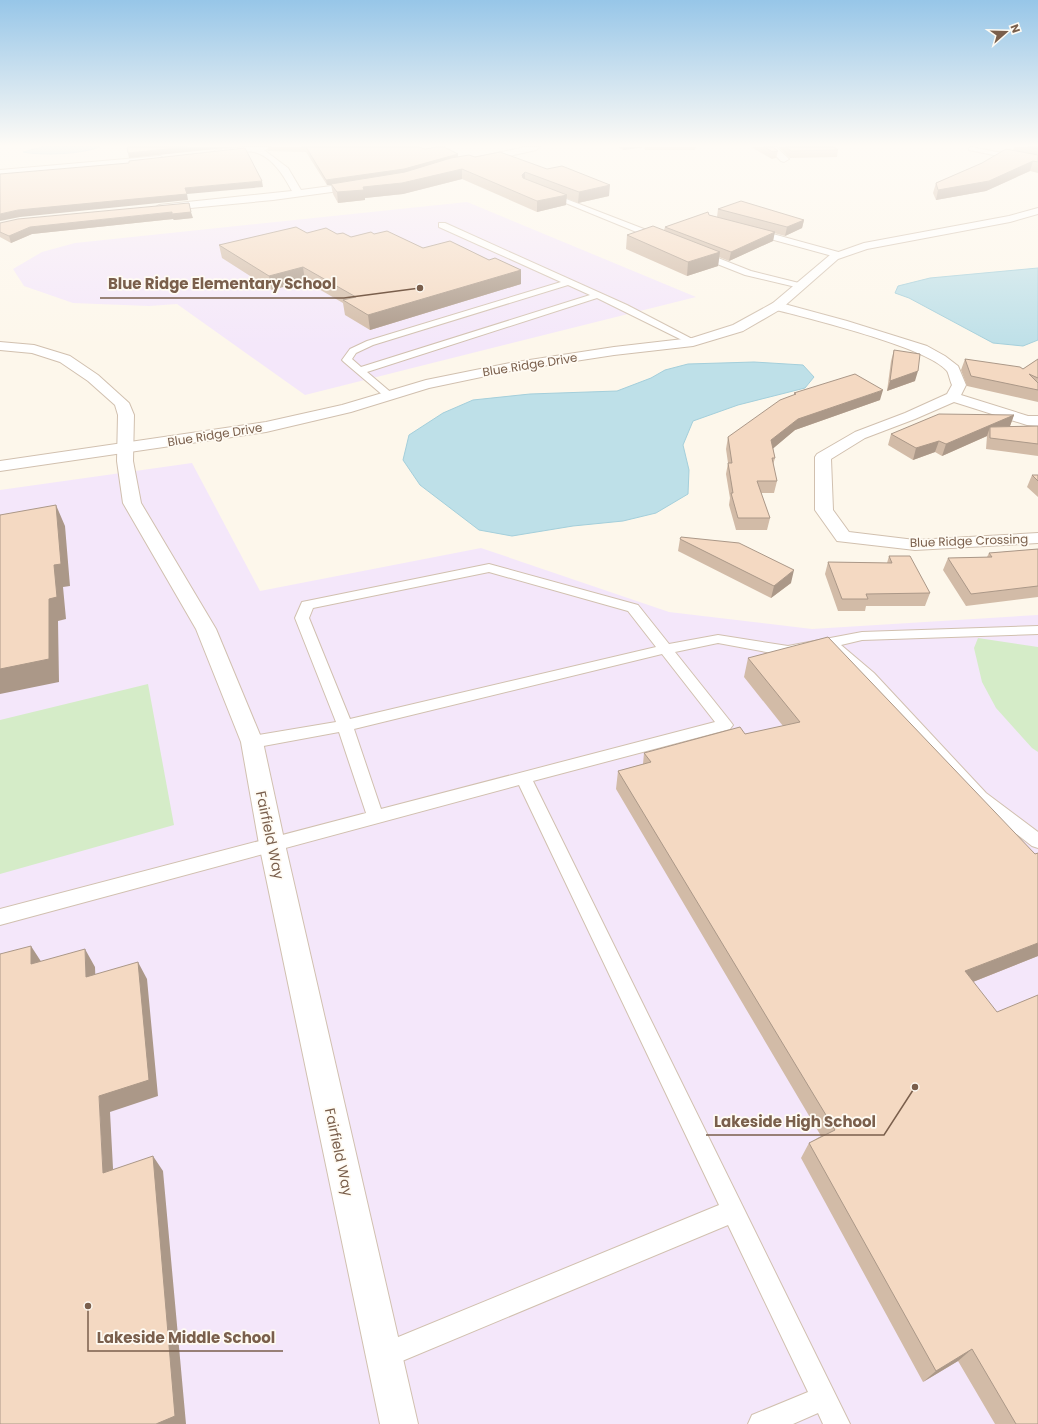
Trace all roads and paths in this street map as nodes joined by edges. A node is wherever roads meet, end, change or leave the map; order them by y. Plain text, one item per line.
1 (596, 213) edge
2 (1029, 213) edge
3 (442, 225) dead end
4 (748, 230) edge
5 (667, 241) edge
6 (689, 250) edge
7 (839, 255) junction
8 (568, 282) junction
9 (800, 286) junction
10 (597, 295) junction
11 (777, 306) junction
12 (693, 342) junction
13 (0, 346) edge
14 (359, 371) junction
15 (389, 395) junction
16 (953, 397) junction
17 (1038, 421) edge
18 (126, 448) junction
19 (0, 466) edge
20 (1038, 538) edge
21 (1038, 630) edge
22 (829, 642) junction
23 (665, 649) junction
24 (345, 726) junction
25 (252, 742) junction
26 (524, 779) junction
27 (376, 818) junction
28 (1038, 841) edge
29 (272, 844) junction
30 (0, 917) edge
31 (734, 1211) junction
32 (383, 1356) junction
33 (824, 1398) junction
34 (399, 1424) edge
35 (761, 1424) edge
36 (837, 1424) edge

1 - 5 lane
2 - 7 street, Blue Ridge Drive
3 - 8 lane
4 - 7 lane
6 - 9 lane
7 - 9 street, Blue Ridge Drive
8 - 10 lane
8 - 14 lane
9 - 11 street, Blue Ridge Drive
10 - 12 lane
10 - 14 lane
11 - 12 street, Blue Ridge Drive
11 - 16 street
12 - 15 street, Blue Ridge Drive
13 - 18 street, Fairfield Way
14 - 15 lane
15 - 18 street, Blue Ridge Drive
16 - 17 street
16 - 20 street, Blue Ridge Crossing
18 - 19 street, Blue Ridge Drive
18 - 25 street, Fairfield Way
21 - 22 lane
22 - 23 lane
22 - 28 lane
23 - 24 lane
23 - 24 lane
23 - 26 lane
24 - 25 lane
24 - 27 lane
25 - 29 street, Fairfield Way
26 - 27 lane
26 - 31 lane
27 - 29 lane
29 - 30 lane
29 - 32 street, Fairfield Way
31 - 32 lane
31 - 33 lane
32 - 34 street, Fairfield Way
33 - 35 lane
33 - 36 lane

